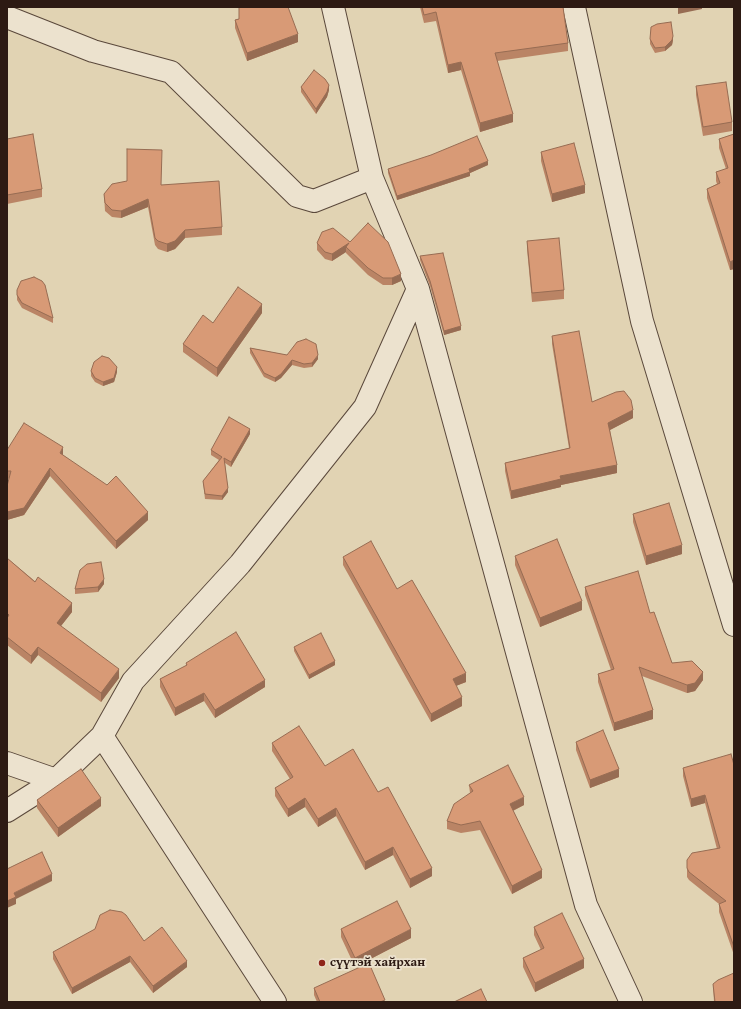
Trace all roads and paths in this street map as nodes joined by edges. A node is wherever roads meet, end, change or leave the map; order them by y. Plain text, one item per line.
1 (333, 7) edge
2 (574, 7) edge
3 (7, 17) edge
4 (372, 178) junction
5 (418, 289) junction
6 (734, 625) edge
7 (102, 736) junction
8 (7, 764) edge
9 (56, 780) junction
10 (7, 811) edge
11 (275, 1002) edge
12 (631, 1002) edge

1 - 4 street
2 - 6 street
3 - 4 street
4 - 5 street
5 - 7 street
5 - 12 street
7 - 9 street
7 - 11 street
8 - 9 street
9 - 10 street

